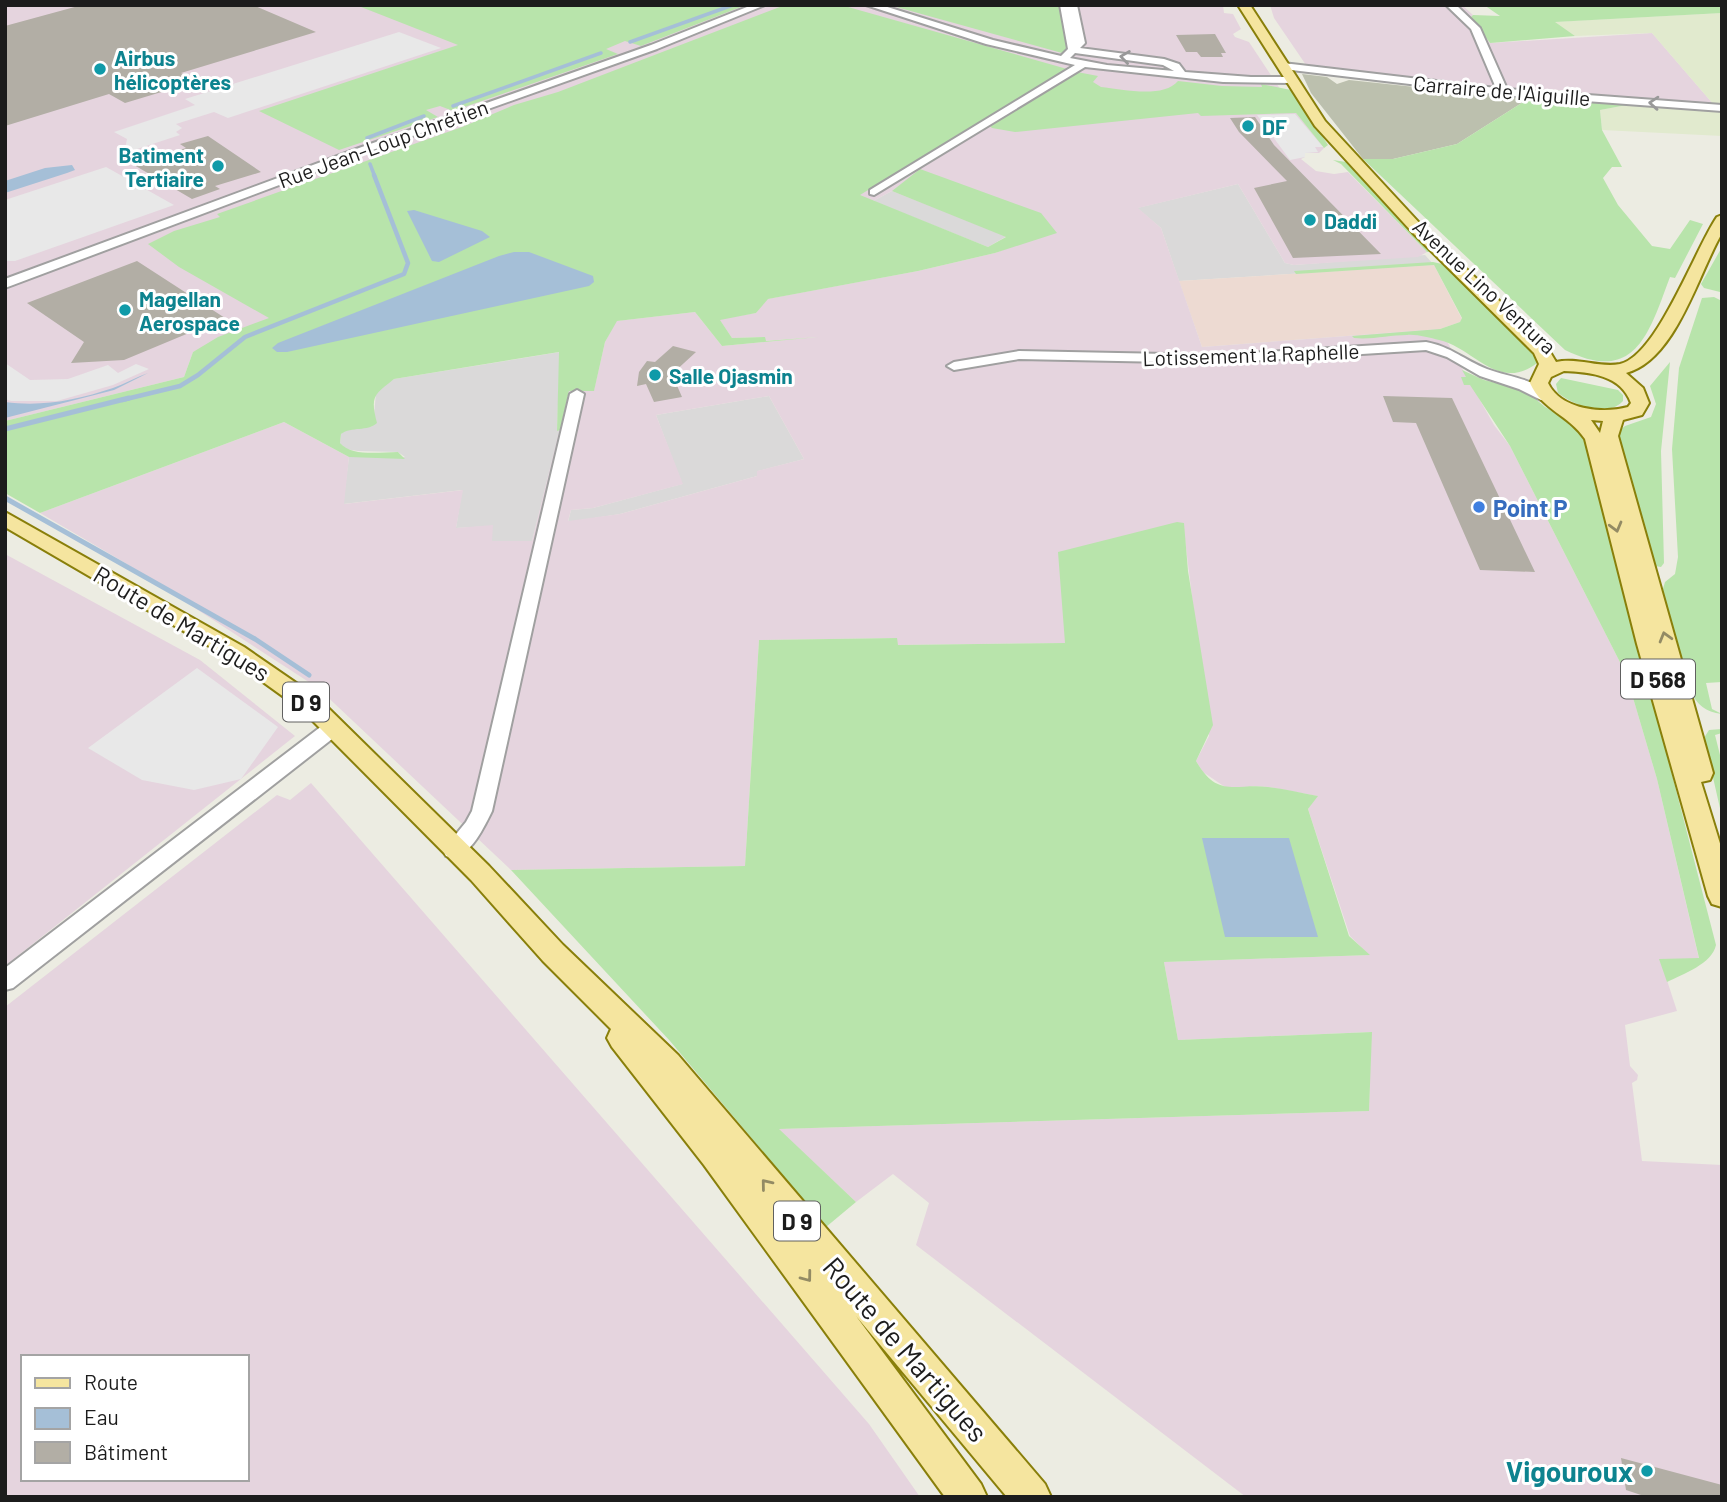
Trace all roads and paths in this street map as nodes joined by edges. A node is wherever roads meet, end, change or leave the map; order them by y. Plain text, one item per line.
1 (761, 5) edge
2 (870, 5) edge
3 (1064, 5) edge
4 (1072, 5) edge
5 (1244, 5) edge
6 (1450, 5) edge
7 (614, 45) dead end
8 (1073, 50) junction
9 (635, 54) junction
10 (1063, 59) junction
11 (1082, 65) junction
12 (1283, 66) junction
13 (1178, 70) junction
14 (1292, 80) junction
15 (1503, 92) junction
16 (1722, 108) edge
17 (874, 192) dead end
18 (1396, 203) junction
19 (1722, 220) edge
20 (5, 284) edge
21 (1681, 300) junction
22 (954, 366) dead end
23 (1576, 366) junction
24 (1600, 370) junction
25 (1544, 373) junction
26 (1500, 377) junction
27 (577, 394) dead end
28 (1639, 395) junction
29 (1552, 401) junction
30 (1616, 417) junction
31 (5, 518) edge
32 (334, 727) junction
33 (453, 850) junction
34 (1722, 860) edge
35 (1722, 896) edge
36 (553, 953) junction
37 (5, 981) edge
38 (968, 1497) edge
39 (1032, 1497) edge

1 - 9 street, Rue Jean-Loup Chrétien
2 - 10 street
3 - 8 street
4 - 8 street
5 - 12 main road, Avenue Lino Ventura
6 - 15 street
7 - 9 street
8 - 10 street
13 -> 8 street
9 - 20 street, Rue Jean-Loup Chrétien
10 - 11 street
11 - 13 street
11 - 17 street
12 - 14 main road, Avenue Lino Ventura
12 - 15 street, Carraire de l'Aiguille
13 - 14 street
14 - 18 main road, Avenue Lino Ventura
16 -> 15 street, Carraire de l'Aiguille
18 - 23 main road, Avenue Lino Ventura
18 - 25 main road, Avenue Lino Ventura
19 - 21 main road
21 - 24 main road
21 - 28 main road
22 - 26 street, Lotissement la Raphelle
23 - 24 main road
23 - 25 main road
24 - 28 main road
25 - 26 street, Lotissement la Raphelle
25 - 29 main road, Avenue Lino Ventura
26 - 29 street, Lotissement la Raphelle
27 - 33 street
28 - 30 main road
29 - 30 main road
29 -> 35 main road, D 568
34 -> 30 main road, D 568
31 - 32 main road, Route de Martigues / D 9
32 - 33 main road, Route de Martigues / D 9
32 - 37 street
33 - 36 main road, Route de Martigues / D 9
36 -> 38 main road, Route de Martigues / D 9
39 -> 36 main road, Route de Martigues / D 9

